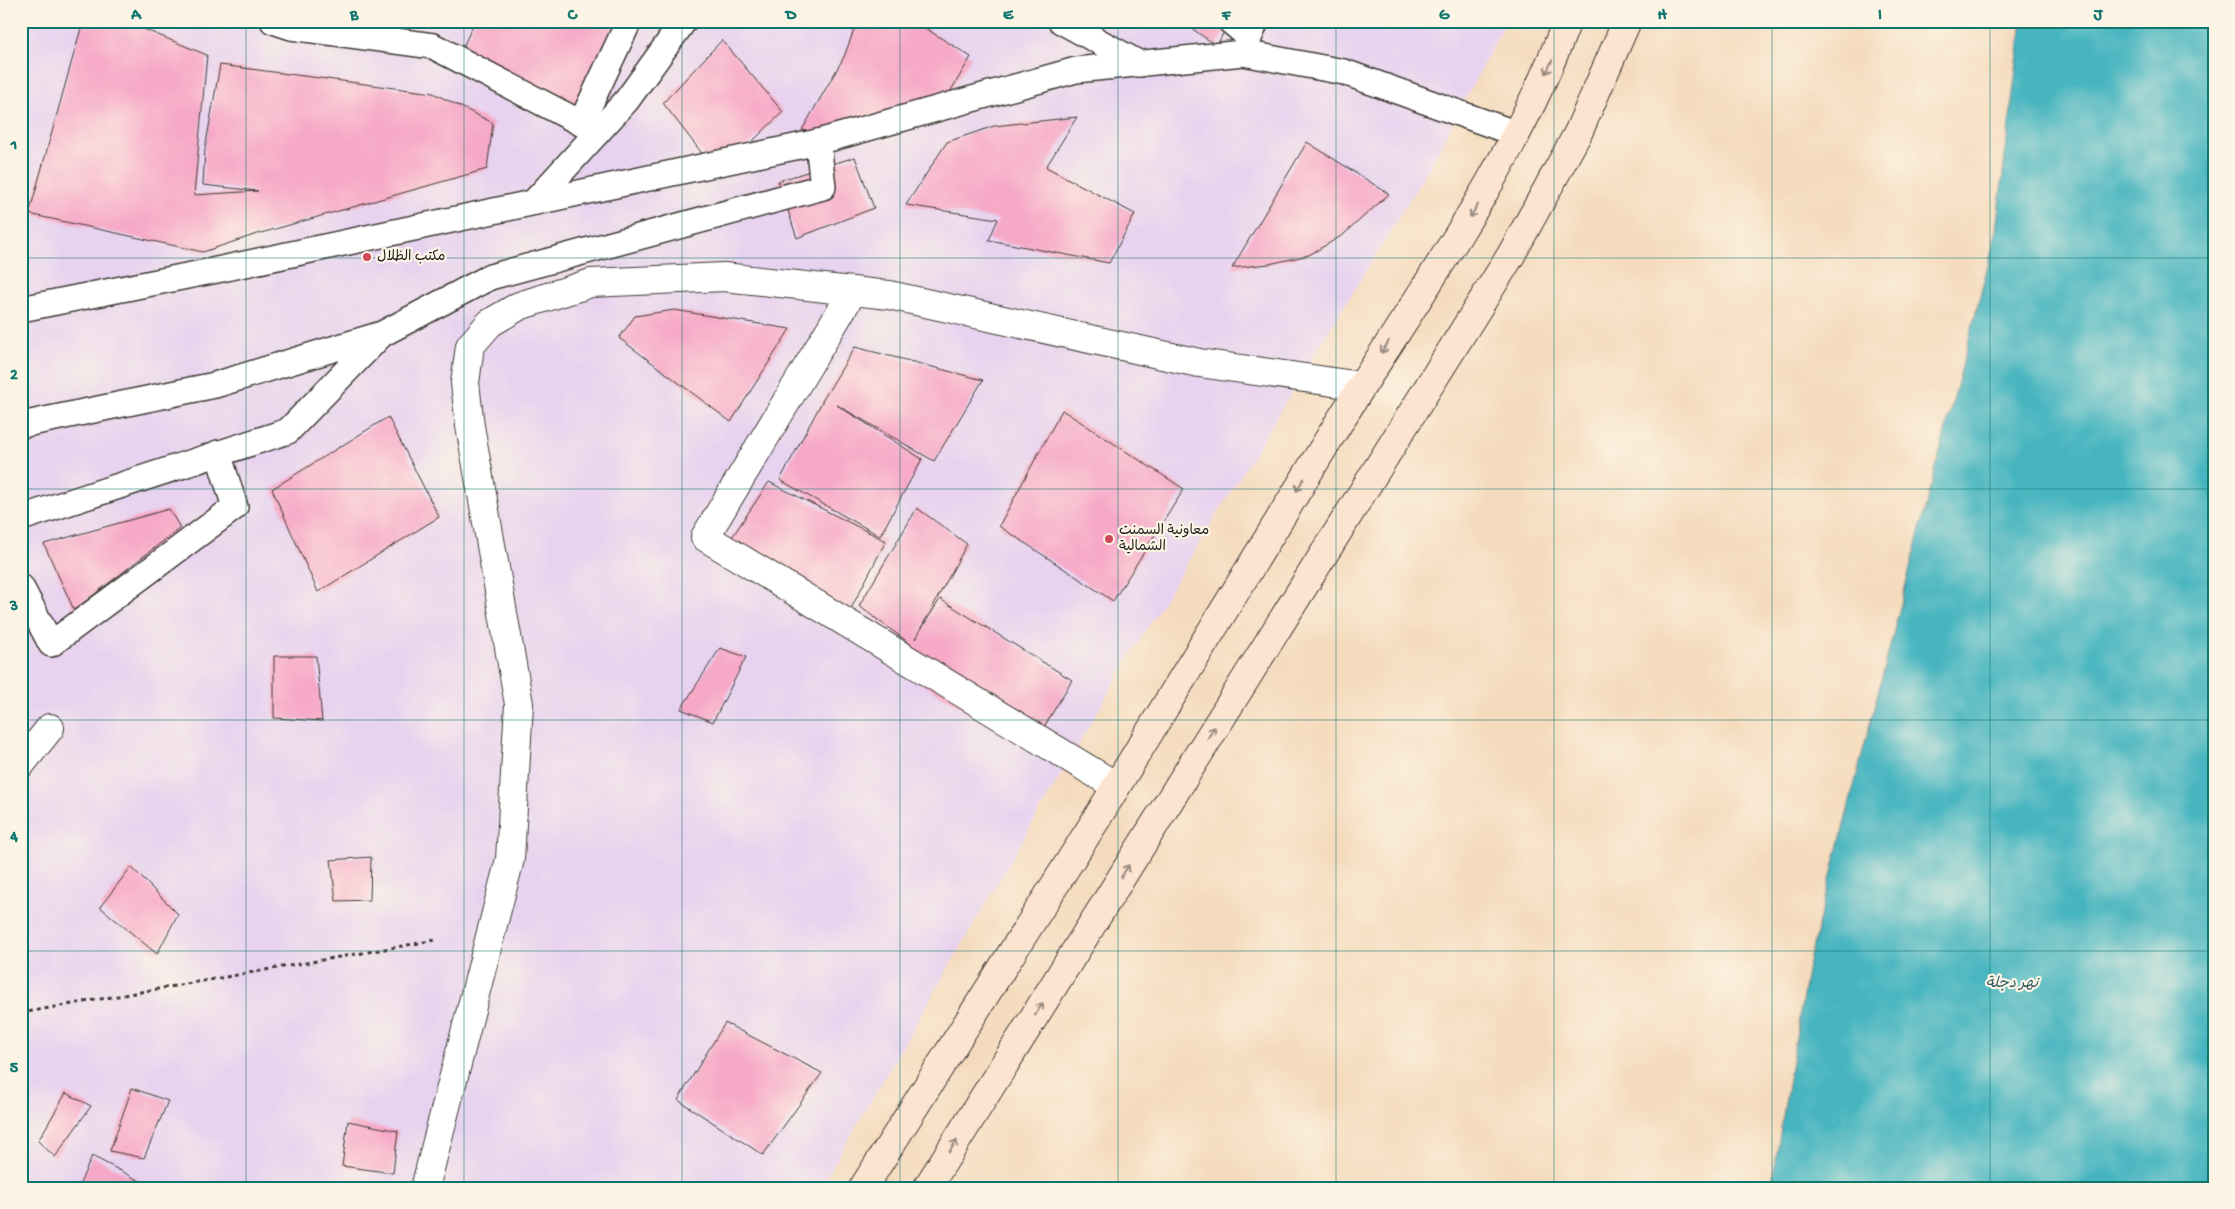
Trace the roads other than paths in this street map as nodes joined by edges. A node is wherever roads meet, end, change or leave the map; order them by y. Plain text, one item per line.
1 (629, 21) edge
2 (684, 21) edge
3 (1061, 21) edge
4 (1230, 21) edge
5 (1567, 21) edge
6 (1627, 21) edge
7 (276, 22) edge
8 (1249, 37) edge
9 (1140, 64) junction
10 (590, 127) junction
11 (1517, 134) junction
12 (818, 142) junction
13 (534, 202) junction
14 (853, 291) junction
15 (21, 309) edge
16 (382, 334) junction
17 (1361, 386) junction
18 (21, 425) edge
19 (218, 453) junction
20 (21, 518) edge
21 (21, 587) edge
22 (50, 728) dead end
23 (21, 764) edge
24 (1116, 786) junction
25 (424, 1188) edge
26 (863, 1188) edge
27 (927, 1188) edge

1 - 10 street
2 - 10 street
3 - 9 street
4 - 8 street
5 -> 11 main road
27 -> 6 main road
7 - 10 street
8 - 9 street
8 - 11 street
9 - 12 street
10 - 13 street
11 -> 17 main road
12 - 13 street
12 - 16 street
13 - 15 street
14 - 17 street
14 - 24 street
14 - 25 street
16 - 18 street
16 - 19 street
17 -> 24 main road
19 - 20 street
19 - 21 street
22 - 23 street
24 - 26 main road

